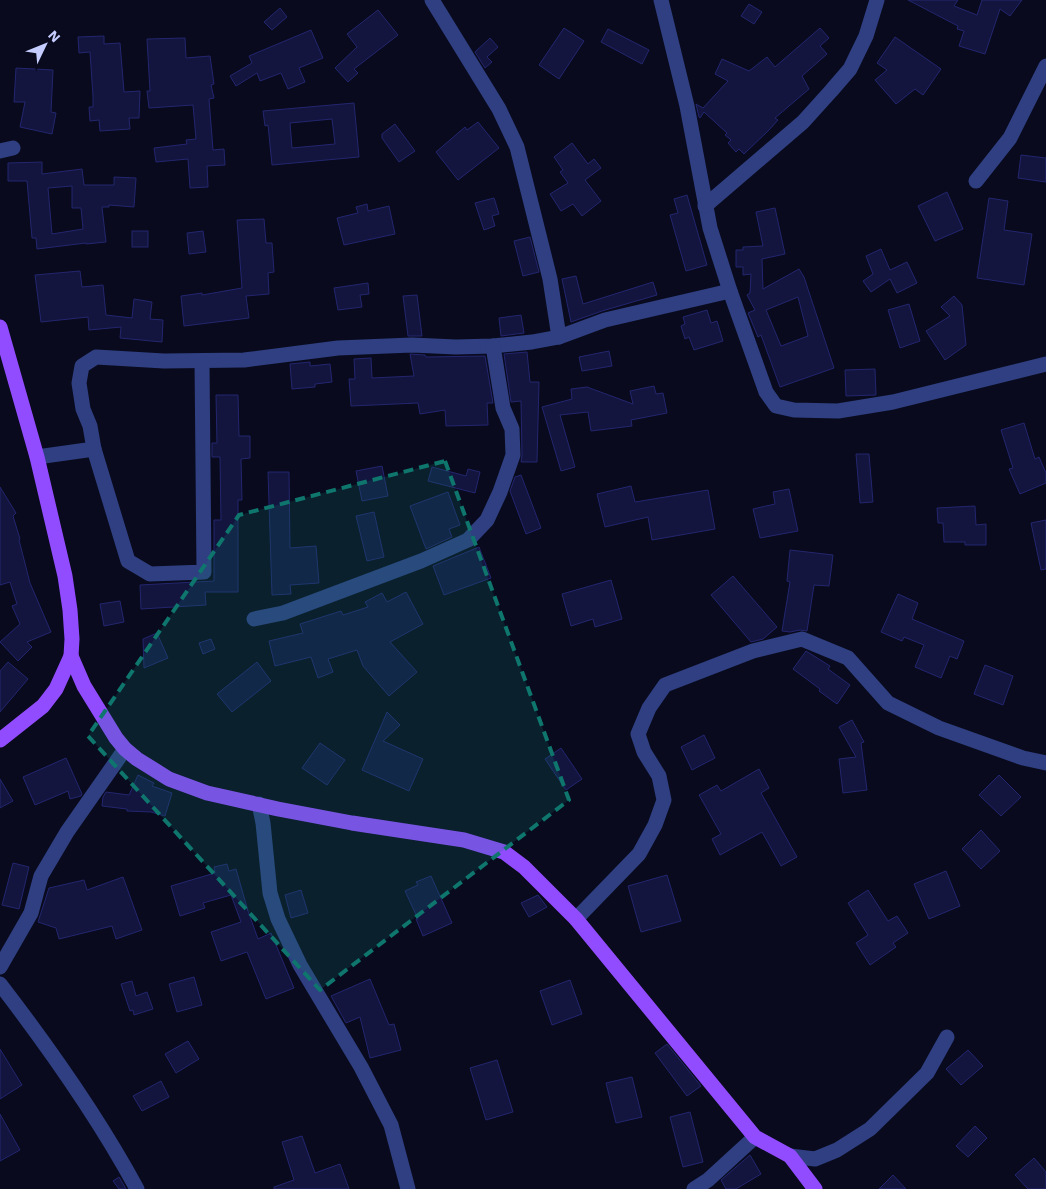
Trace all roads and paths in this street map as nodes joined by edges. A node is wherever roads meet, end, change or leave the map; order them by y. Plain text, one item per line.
1 (432, 0) edge
2 (661, 0) edge
3 (877, 0) edge
4 (1046, 66) edge
5 (976, 181) dead end
6 (706, 206) junction
7 (730, 291) junction
8 (0, 327) edge
9 (559, 337) junction
10 (493, 346) junction
11 (202, 361) junction
12 (1046, 364) edge
13 (94, 449) junction
14 (37, 456) junction
15 (254, 619) dead end
16 (72, 656) junction
17 (1, 738) edge
18 (125, 749) junction
19 (1045, 760) edge
20 (259, 804) junction
21 (576, 919) junction
22 (0, 967) edge
23 (0, 984) edge
24 (947, 1037) dead end
25 (755, 1137) junction
26 (790, 1156) junction
27 (137, 1189) edge
28 (408, 1189) edge
29 (694, 1189) edge
30 (815, 1189) edge

1 - 9 street
2 - 6 street
3 - 6 street
4 - 5 street
6 - 7 street
7 - 9 street
7 - 12 street
8 - 14 main road
9 - 10 street
10 - 11 street
10 - 15 street
11 - 13 street
11 - 13 street
13 - 14 street
14 - 16 main road
16 - 17 main road
16 - 18 main road
18 - 20 main road
18 - 22 street
19 - 21 street
20 - 21 main road
20 - 28 street
21 - 25 main road
23 - 27 street
24 - 26 street
25 - 26 main road
25 - 29 street
26 - 30 main road

